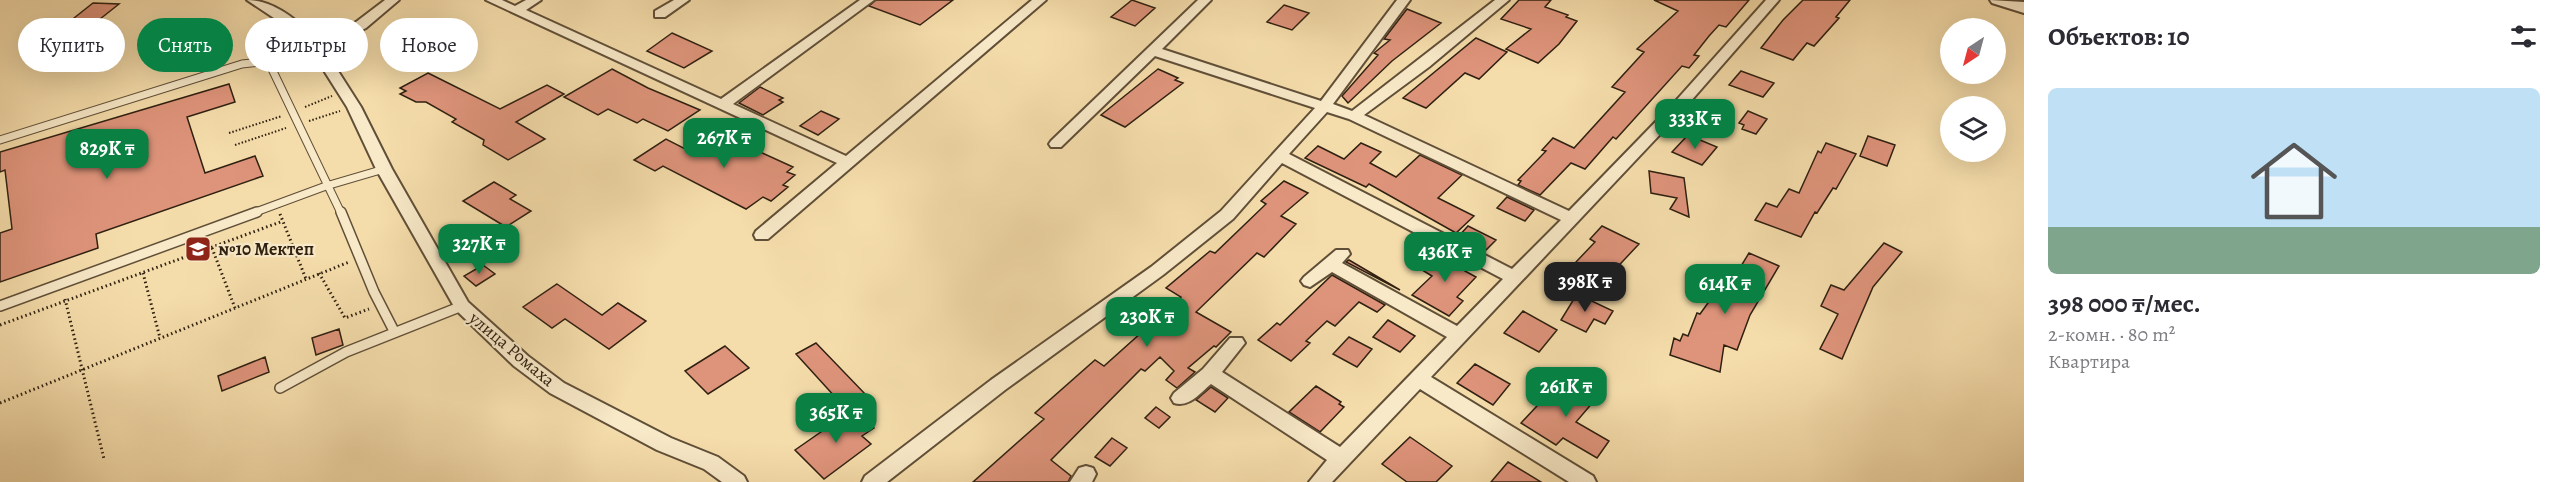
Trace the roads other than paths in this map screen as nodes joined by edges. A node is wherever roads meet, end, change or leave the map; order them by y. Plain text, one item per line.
1 (253, 0) edge
2 (393, 0) edge
3 (492, 0) edge
4 (535, 0) edge
5 (682, 0) edge
6 (868, 0) edge
7 (1040, 0) edge
8 (1204, 0) edge
9 (1404, 0) edge
10 (1503, 0) edge
11 (1773, 0) edge
12 (1996, 0) edge
13 (2024, 6) edge
14 (517, 10) junction
15 (660, 14) dead end
16 (282, 18) edge
17 (368, 19) edge
18 (1154, 51) junction
19 (331, 72) edge
20 (721, 106) junction
21 (1324, 106) junction
22 (1353, 116) junction
23 (0, 140) edge
24 (1056, 144) dead end
25 (1279, 155) junction
26 (850, 163) junction
27 (384, 169) junction
28 (327, 186) junction
29 (1571, 218) junction
30 (762, 235) dead end
31 (1513, 277) junction
32 (1310, 280) dead end
33 (0, 306) edge
34 (462, 306) junction
35 (394, 331) junction
36 (1458, 335) junction
37 (1236, 343) dead end
38 (1210, 374) junction
39 (1418, 379) junction
40 (280, 387) dead end
41 (1181, 398) dead end
42 (1340, 458) junction
43 (737, 482) edge
44 (872, 482) edge
45 (1319, 482) edge
46 (1586, 482) edge

1 - 16 street, улица Ромаха
2 - 17 street
3 - 14 street
4 - 14 street
5 - 15 street
6 - 20 street
7 - 26 street
8 - 18 street
9 - 21 street
10 - 22 street
11 - 29 street
12 - 13 street
14 - 20 street
18 - 21 street
18 - 24 street
19 - 27 street, улица Ромаха
20 - 26 street
21 - 22 street
21 - 25 street
22 - 29 street
23 - 28 lane
25 - 31 street
25 - 44 street
26 - 30 street
27 - 28 lane
27 - 34 street, улица Ромаха
28 - 33 lane
28 - 35 lane
29 - 31 street
31 - 36 street
32 - 36 street
34 - 35 lane
34 - 43 street, улица Ромаха
35 - 40 lane
36 - 39 street
37 - 38 street
38 - 41 street
38 - 42 street
39 - 42 street
39 - 46 street
42 - 45 street

